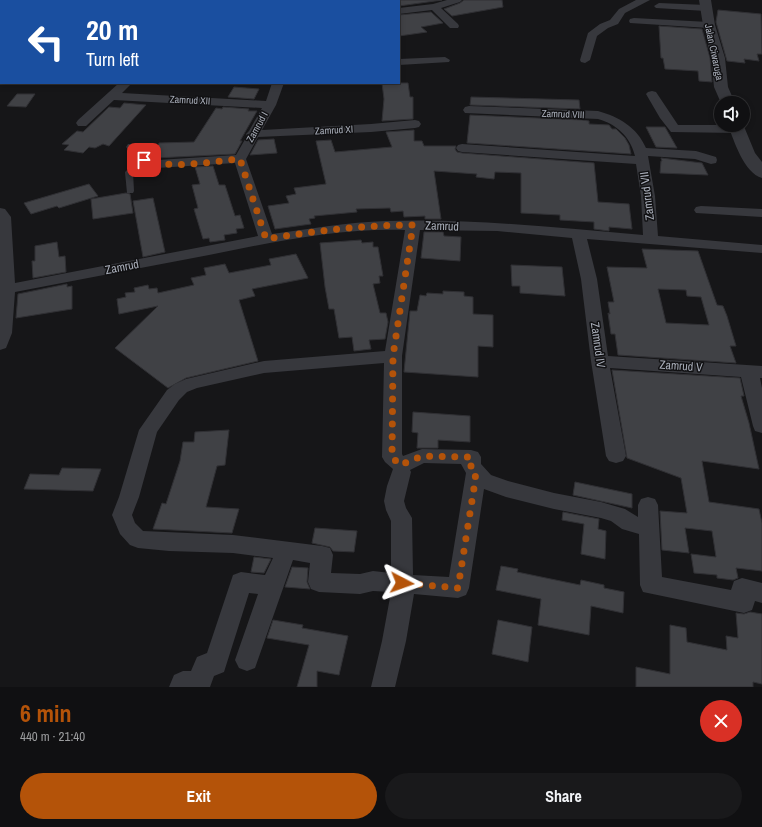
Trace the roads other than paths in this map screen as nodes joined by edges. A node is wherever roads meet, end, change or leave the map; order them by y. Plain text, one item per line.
1 (457, 0) edge
2 (645, 0) edge
3 (705, 4) edge
4 (659, 6) dead end
5 (434, 7) junction
6 (400, 11) edge
7 (634, 21) dead end
8 (709, 25) junction
9 (454, 26) dead end
10 (445, 60) dead end
11 (585, 60) dead end
12 (400, 62) edge
13 (125, 84) edge
14 (278, 84) edge
15 (652, 94) dead end
16 (111, 96) junction
17 (725, 96) edge
18 (270, 105) junction
19 (469, 110) dead end
20 (82, 123) dead end
21 (415, 124) dead end
22 (714, 128) edge
23 (739, 132) edge
24 (252, 134) junction
25 (132, 147) dead end
26 (462, 148) dead end
27 (641, 156) junction
28 (240, 159) junction
29 (144, 160) junction
30 (711, 160) dead end
31 (762, 172) edge
32 (130, 191) dead end
33 (701, 210) dead end
34 (0, 212) edge
35 (762, 213) edge
36 (413, 225) junction
37 (579, 234) junction
38 (266, 239) junction
39 (651, 240) junction
40 (762, 249) edge
41 (7, 289) junction
42 (0, 344) edge
43 (393, 356) junction
44 (600, 361) junction
45 (755, 371) edge
46 (762, 426) edge
47 (616, 456) dead end
48 (476, 471) junction
49 (401, 472) dead end
50 (648, 505) dead end
51 (648, 528) junction
52 (288, 550) junction
53 (402, 583) junction
54 (273, 586) junction
55 (762, 593) edge
56 (247, 660) dead end
57 (182, 687) edge
58 (383, 687) edge

1 - 5 street
2 - 11 street
3 - 4 street
3 - 8 street, Jalan Ciwaruga
5 - 6 street
5 - 9 street
7 - 8 street
8 - 17 street, Jalan Ciwaruga
10 - 12 street
13 - 16 street
14 - 18 street, Zamrud I
15 - 22 street
16 - 18 street, Zamrud XII
16 - 20 street
18 - 24 street, Zamrud I
19 - 27 street, Zamrud VIII
21 - 24 street, Zamrud XI
23 - 31 street
24 - 28 street, Zamrud I
25 - 29 street
26 - 27 street
27 - 30 street
27 - 39 street, Zamrud VII
28 - 29 street
28 - 38 street
29 - 32 lane
33 - 35 street
34 - 41 street
36 - 37 street, Zamrud
36 - 38 street, Zamrud
36 - 43 street
37 - 39 street, Zamrud
37 - 44 street, Zamrud IV
38 - 41 street, Zamrud
39 - 40 street, Zamrud
41 - 42 street
43 - 48 street
43 - 52 street
44 - 45 street, Zamrud V
44 - 47 street, Zamrud IV
45 - 46 street
48 - 51 street
48 - 53 street
49 - 53 street
50 - 51 street
51 - 55 street
52 - 53 street
52 - 54 street
53 - 58 street
54 - 56 street
54 - 57 street

